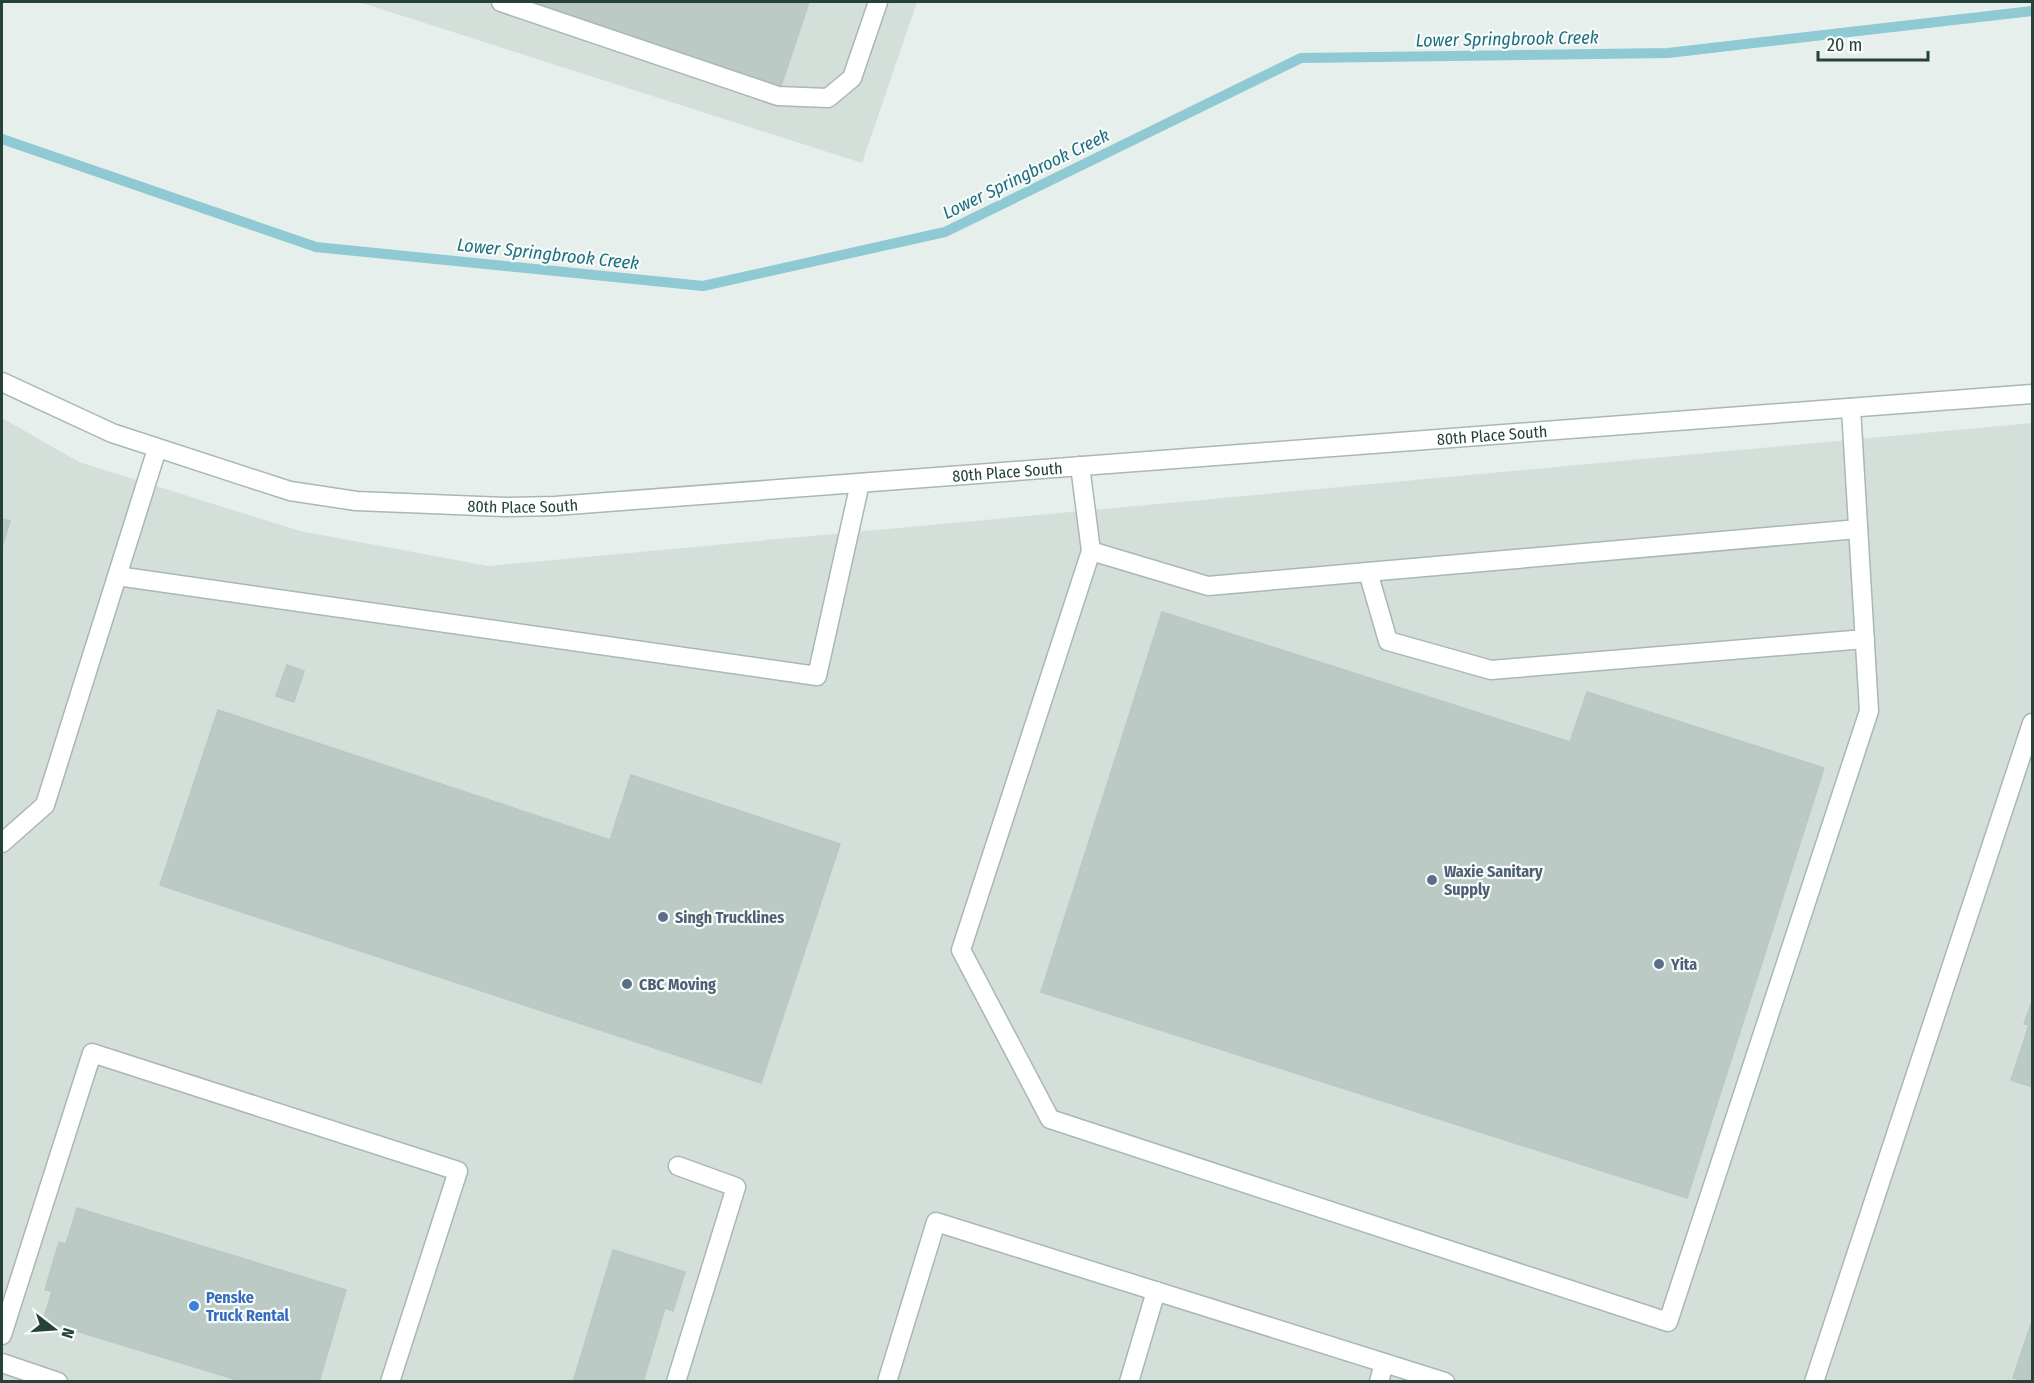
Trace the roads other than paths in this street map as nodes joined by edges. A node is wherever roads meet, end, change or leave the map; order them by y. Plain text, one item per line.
1 (501, 2) edge
2 (878, 2) edge
3 (2, 382) edge
4 (2032, 394) edge
5 (1851, 408) junction
6 (157, 449) junction
7 (1080, 466) junction
8 (860, 483) junction
9 (1858, 529) junction
10 (1091, 551) junction
11 (1368, 572) junction
12 (117, 576) junction
13 (1864, 639) junction
14 (2032, 723) edge
15 (2, 843) edge
16 (678, 1166) dead end
17 (1156, 1291) junction
18 (2, 1335) edge
19 (1384, 1362) junction
20 (2, 1363) edge
21 (58, 1382) edge
22 (390, 1382) edge
23 (676, 1382) edge
24 (887, 1382) edge
25 (1129, 1382) edge
26 (1378, 1382) edge
27 (1445, 1382) edge
28 (1814, 1382) edge

1 - 2 street
3 - 6 street, 80th Place South
4 - 5 street, 80th Place South
5 - 7 street, 80th Place South
5 - 9 street
6 - 8 street, 80th Place South
6 - 12 street
7 - 8 street, 80th Place South
7 - 10 street
8 - 12 street
9 - 11 street
9 - 13 street
10 - 11 street
10 - 13 street
11 - 13 street
12 - 15 street
14 - 28 street
16 - 23 street
17 - 19 street
17 - 24 street
17 - 25 street
18 - 22 street
19 - 26 street
19 - 27 street
20 - 21 street

